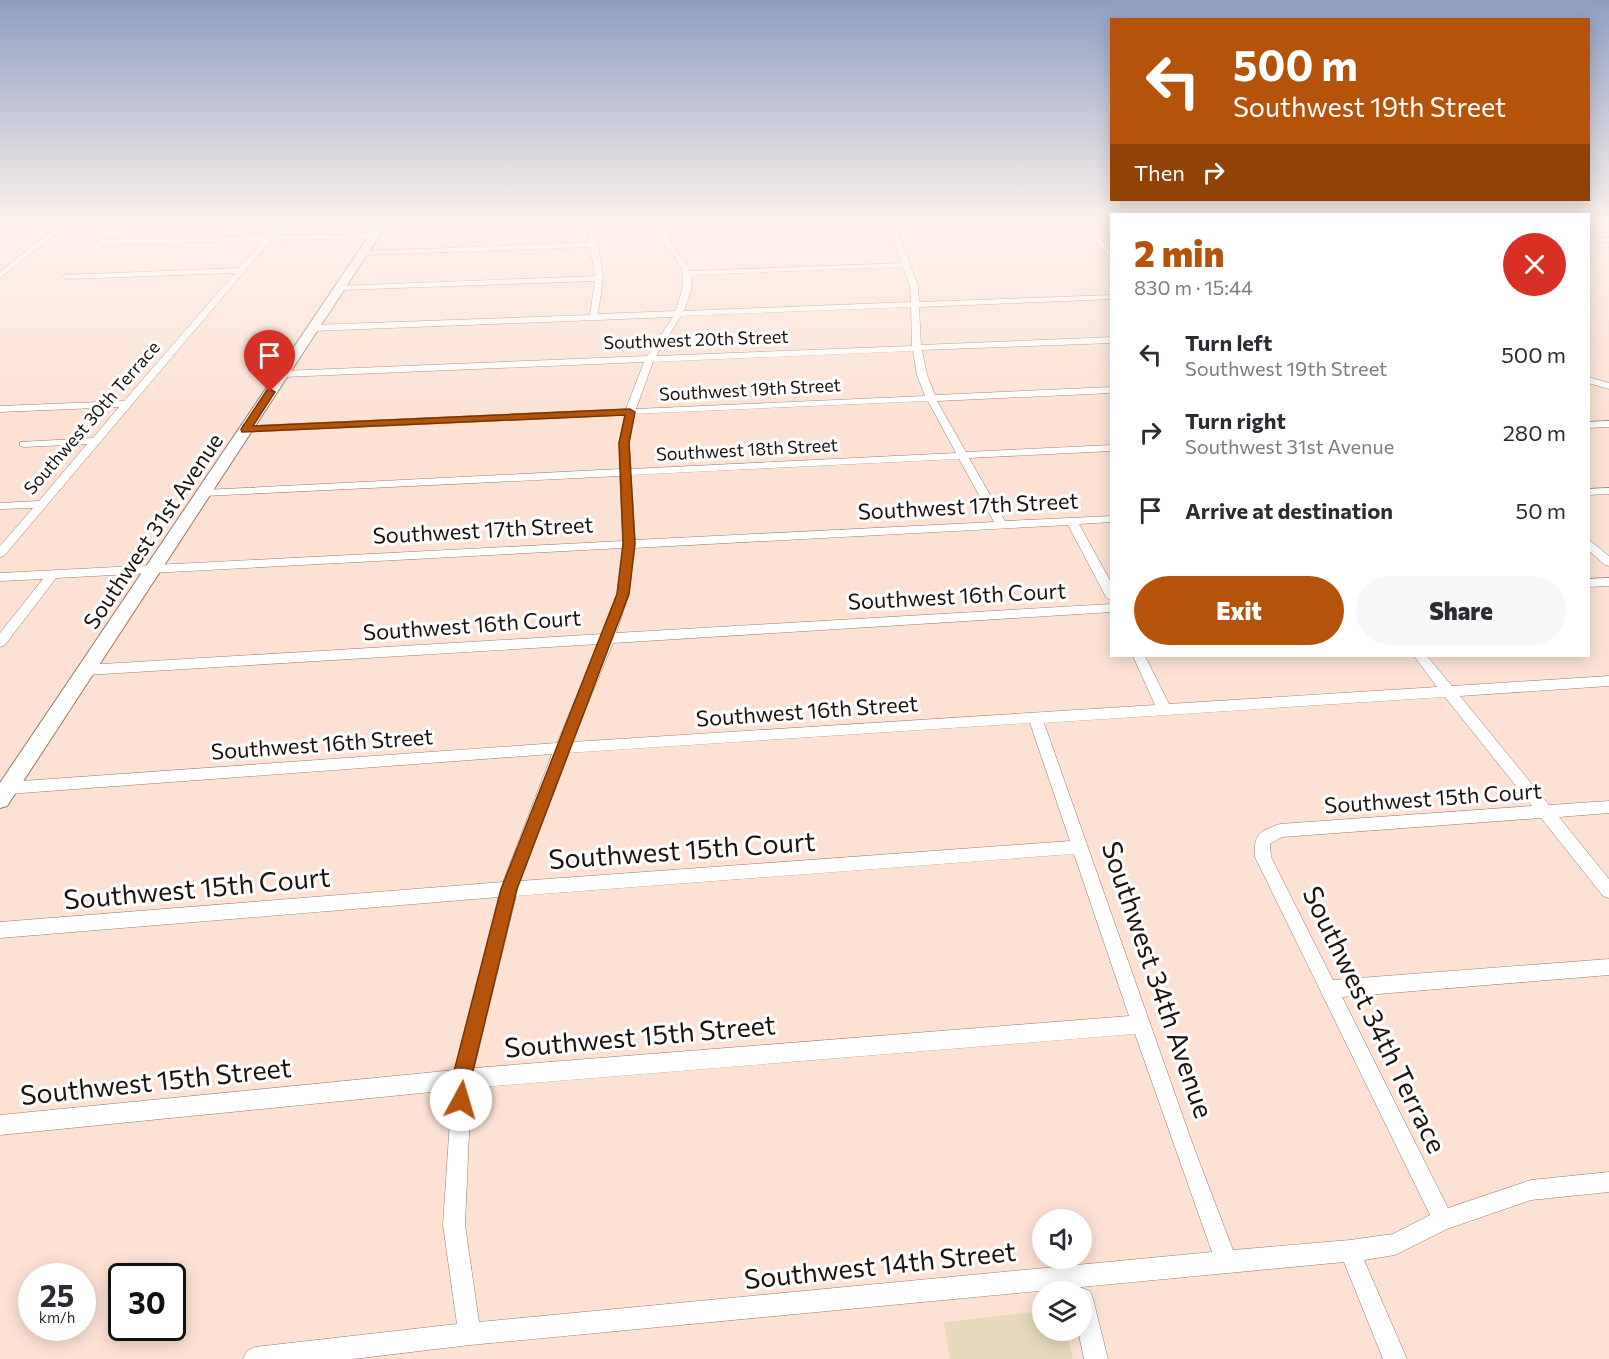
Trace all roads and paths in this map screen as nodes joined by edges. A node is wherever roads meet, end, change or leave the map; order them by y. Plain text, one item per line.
1 (227, 287) edge
2 (355, 287) edge
3 (598, 287) edge
4 (687, 287) edge
5 (914, 287) edge
6 (340, 288) joint
7 (1110, 297) edge
8 (915, 304) junction
9 (679, 313) junction
10 (594, 316) junction
11 (313, 328) junction
12 (1110, 340) edge
13 (917, 348) junction
14 (650, 359) junction
15 (283, 374) junction
16 (1590, 381) edge
17 (1609, 386) edge
18 (1110, 390) edge
19 (932, 398) junction
20 (126, 404) junction
21 (0, 409) edge
22 (630, 412) junction
23 (1609, 424) edge
24 (1590, 425) edge
25 (246, 429) junction
26 (95, 441) junction
27 (24, 444) dead end
28 (1110, 448) edge
29 (962, 455) junction
30 (625, 472) junction
31 (1609, 491) edge
32 (1590, 492) edge
33 (204, 493) junction
34 (41, 504) junction
35 (0, 506) edge
36 (1110, 519) edge
37 (1072, 521) junction
38 (1000, 525) junction
39 (629, 544) junction
40 (1590, 545) edge
41 (0, 553) edge
42 (1609, 562) edge
43 (153, 570) junction
44 (53, 574) junction
45 (0, 577) edge
46 (1609, 582) edge
47 (1590, 583) edge
48 (1110, 593) edge
49 (1110, 608) edge
50 (608, 638) junction
51 (0, 642) edge
52 (1139, 657) edge
53 (1421, 657) edge
54 (86, 670) junction
55 (1609, 681) edge
56 (1448, 690) junction
57 (1164, 710) junction
58 (1035, 718) junction
59 (562, 748) junction
60 (4, 794) edge
61 (1609, 807) edge
62 (1547, 812) junction
63 (1262, 842) joint
64 (1081, 847) junction
65 (509, 889) junction
66 (1609, 891) edge
67 (0, 930) edge
68 (1609, 967) edge
69 (1329, 989) junction
70 (1142, 1024) junction
71 (462, 1079) junction
72 (0, 1125) edge
73 (1609, 1182) edge
74 (1443, 1220) junction
75 (1350, 1251) junction
76 (1226, 1261) junction
77 (1092, 1282) edge
78 (1032, 1288) edge
79 (470, 1334) junction
80 (1092, 1341) edge
81 (255, 1359) edge
82 (1096, 1359) edge
83 (1395, 1359) edge

1 - 20 street, Southwest 30th Terrace
2 - 6 street
3 - 10 street
4 - 9 street
5 - 8 street
6 - 11 street, Southwest 31st Avenue
7 - 8 street
8 - 9 street
8 - 13 street
9 - 10 street
9 - 14 street
10 - 11 street
11 - 15 street, Southwest 31st Avenue
12 - 13 street, Southwest 20th Street
13 - 14 street, Southwest 20th Street
13 - 19 street
14 - 15 street, Southwest 20th Street
14 - 22 street
15 - 25 street, Southwest 31st Avenue
16 - 17 street
18 - 19 street, Southwest 19th Street
19 - 22 street, Southwest 19th Street
19 - 29 street
20 - 21 street
20 - 26 street, Southwest 30th Terrace
22 - 25 street, Southwest 19th Street
22 - 30 street
23 - 24 street
25 - 33 street, Southwest 31st Avenue
26 - 27 street
26 - 34 street, Southwest 30th Terrace
28 - 29 street, Southwest 18th Street
29 - 30 street, Southwest 18th Street
29 - 38 street
30 - 33 street, Southwest 18th Street
30 - 39 street
31 - 32 street
33 - 43 street, Southwest 31st Avenue
34 - 35 street
34 - 41 street, Southwest 30th Terrace
36 - 37 street, Southwest 17th Street
37 - 38 street, Southwest 17th Street
37 - 48 street
38 - 39 street, Southwest 17th Street
39 - 43 street, Southwest 17th Street
39 - 50 street
40 - 42 street
43 - 44 street, Southwest 17th Street
43 - 54 street, Southwest 31st Avenue
44 - 45 street, Southwest 17th Street
44 - 51 street
46 - 47 street
49 - 50 street, Southwest 16th Court
50 - 54 street, Southwest 16th Court
50 - 59 street
52 - 57 street
53 - 56 street
54 - 60 street, Southwest 31st Avenue
55 - 56 street, Southwest 16th Street
56 - 57 street, Southwest 16th Street
56 - 62 street
57 - 58 street, Southwest 16th Street
58 - 59 street, Southwest 16th Street
58 - 64 street, Southwest 34th Avenue
59 - 60 street, Southwest 16th Street
59 - 65 street
61 - 62 street, Southwest 15th Court
62 - 63 street, Southwest 15th Court
62 - 66 street
63 - 69 street, Southwest 34th Terrace
64 - 65 street, Southwest 15th Court
64 - 70 street, Southwest 34th Avenue
65 - 67 street, Southwest 15th Court
65 - 71 street
68 - 69 street
69 - 74 street, Southwest 34th Terrace
70 - 71 street, Southwest 15th Street
70 - 76 street, Southwest 34th Avenue
71 - 72 street, Southwest 15th Street
71 - 79 street
73 - 74 street, Southwest 14th Street
74 - 75 street, Southwest 14th Street
75 - 76 street, Southwest 14th Street
75 - 83 street
76 - 77 street, Southwest 14th Street
78 - 79 street, Southwest 14th Street
79 - 81 street, Southwest 14th Street
80 - 82 street

